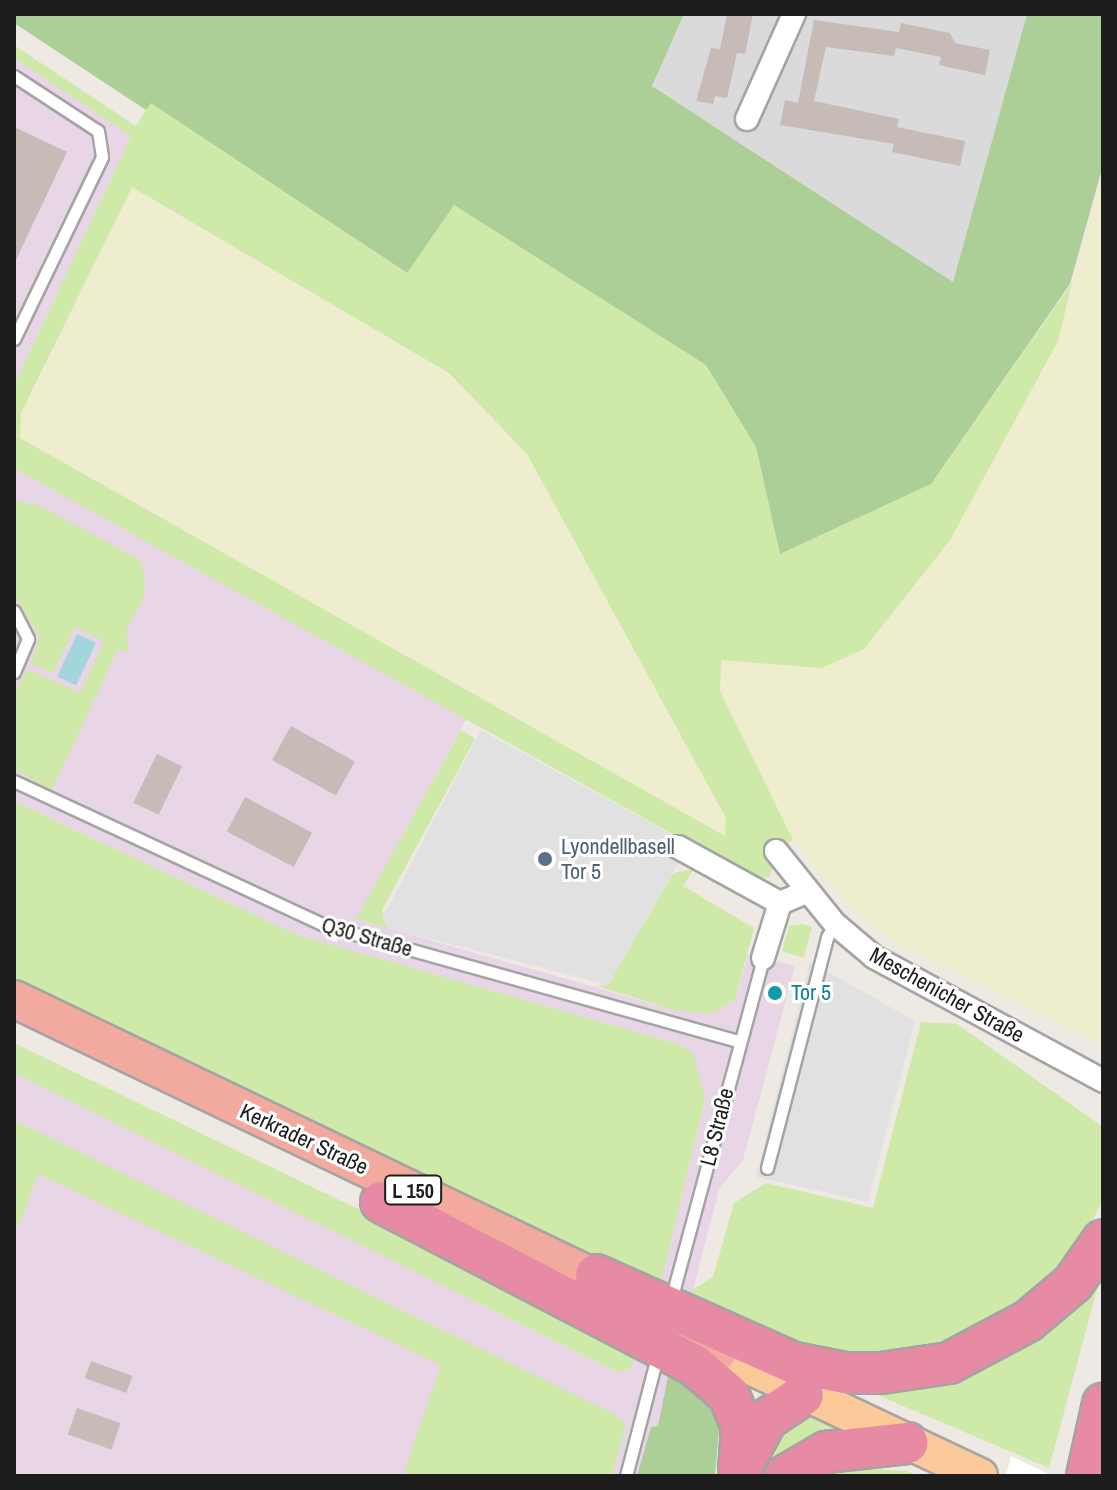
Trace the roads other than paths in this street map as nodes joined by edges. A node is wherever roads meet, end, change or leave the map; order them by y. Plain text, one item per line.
1 (794, 14) edge
2 (14, 76) edge
3 (747, 119) dead end
4 (14, 339) edge
5 (14, 611) edge
6 (14, 672) edge
7 (14, 781) edge
8 (678, 847) dead end
9 (776, 851) dead end
10 (806, 892) junction
11 (780, 903) junction
12 (835, 924) junction
13 (763, 958) joint
14 (14, 999) edge
15 (14, 1027) edge
16 (739, 1041) junction
17 (1103, 1081) edge
18 (767, 1168) dead end
19 (381, 1202) junction
20 (1103, 1240) edge
21 (596, 1275) junction
22 (672, 1296) dead end
23 (718, 1352) junction
24 (657, 1357) dead end
25 (803, 1395) junction
26 (1103, 1404) edge
27 (908, 1443) junction
28 (1088, 1467) edge
29 (738, 1474) edge
30 (626, 1476) edge
31 (785, 1476) edge
32 (980, 1476) edge

1 - 3 street
2 - 4 lane
5 - 6 lane
7 - 16 lane, Q30 Straße
8 - 11 street
9 - 10 street, Meschenicher Straße
10 - 11 street
10 - 12 street, Meschenicher Straße
11 - 13 street
12 - 17 street, Meschenicher Straße
12 - 18 lane
13 - 16 lane, L8 Straße
14 - 21 highway, Kerkrader Straße / L 150
15 - 19 highway, Kerkrader Straße / L 150
16 - 22 lane, L8 Straße
19 - 23 highway, Kerkrader Straße / L 150
19 - 29 highway
20 - 21 highway
21 - 23 highway, Kerkrader Straße / L 150
23 - 25 main road, Kerkrader Straße / L 150
24 - 30 lane
25 - 27 main road, Kerkrader Straße / L 150
25 - 29 highway
26 - 28 highway
27 - 31 highway
27 - 32 main road, Kerkrader Straße / L 150

